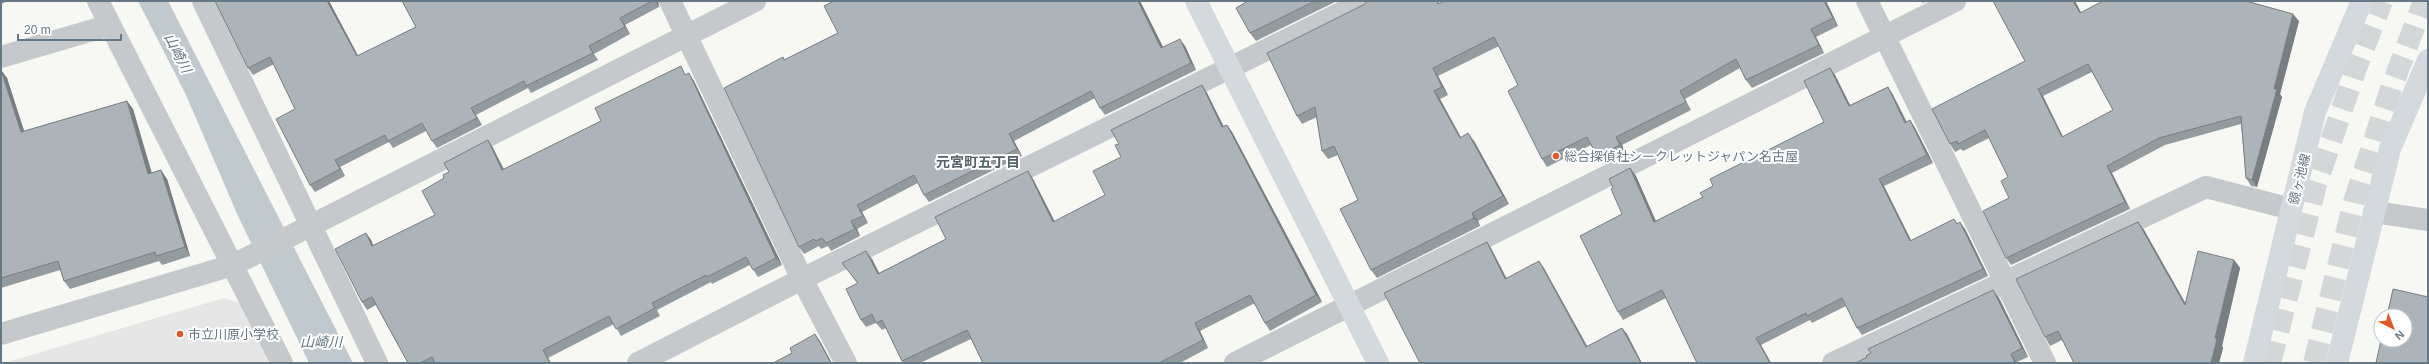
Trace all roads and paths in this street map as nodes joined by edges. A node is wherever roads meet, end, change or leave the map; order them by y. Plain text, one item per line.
1 (98, 1) edge
2 (203, 1) edge
3 (670, 1) edge
4 (755, 1) edge
5 (1196, 1) edge
6 (1364, 1) edge
7 (1867, 1) edge
8 (1955, 1) edge
9 (2362, 1) edge
10 (110, 25) junction
11 (687, 34) junction
12 (1884, 37) junction
13 (1, 57) edge
14 (2428, 60) edge
15 (1230, 68) junction
16 (2292, 209) junction
17 (2374, 212) junction
18 (2428, 220) edge
19 (312, 225) junction
20 (233, 265) junction
21 (802, 279) junction
22 (2006, 281) junction
23 (1348, 305) junction
24 (1, 334) edge
25 (282, 363) edge
26 (377, 363) edge
27 (638, 363) edge
28 (846, 363) edge
29 (1235, 363) edge
30 (1378, 363) edge
31 (1833, 363) edge
32 (2045, 363) edge
33 (2254, 363) edge
34 (2337, 363) edge

1 - 10 street
2 - 19 street
3 - 11 street
4 - 11 street
5 - 15 street
6 - 15 street
7 - 12 street
8 - 12 street
9 - 16 street, 鏡ヶ池線
10 - 13 street
10 - 20 street
11 - 19 street
11 - 21 street
12 - 22 street
12 - 23 street
14 - 17 street
15 - 21 street
15 - 23 street
16 - 22 street
16 - 33 street, 鏡ヶ池線
17 - 18 street
17 - 34 street
19 - 20 street
19 - 26 street
20 - 24 street
20 - 25 street
21 - 27 street
21 - 28 street
22 - 31 street
22 - 32 street
23 - 29 street
23 - 30 street

